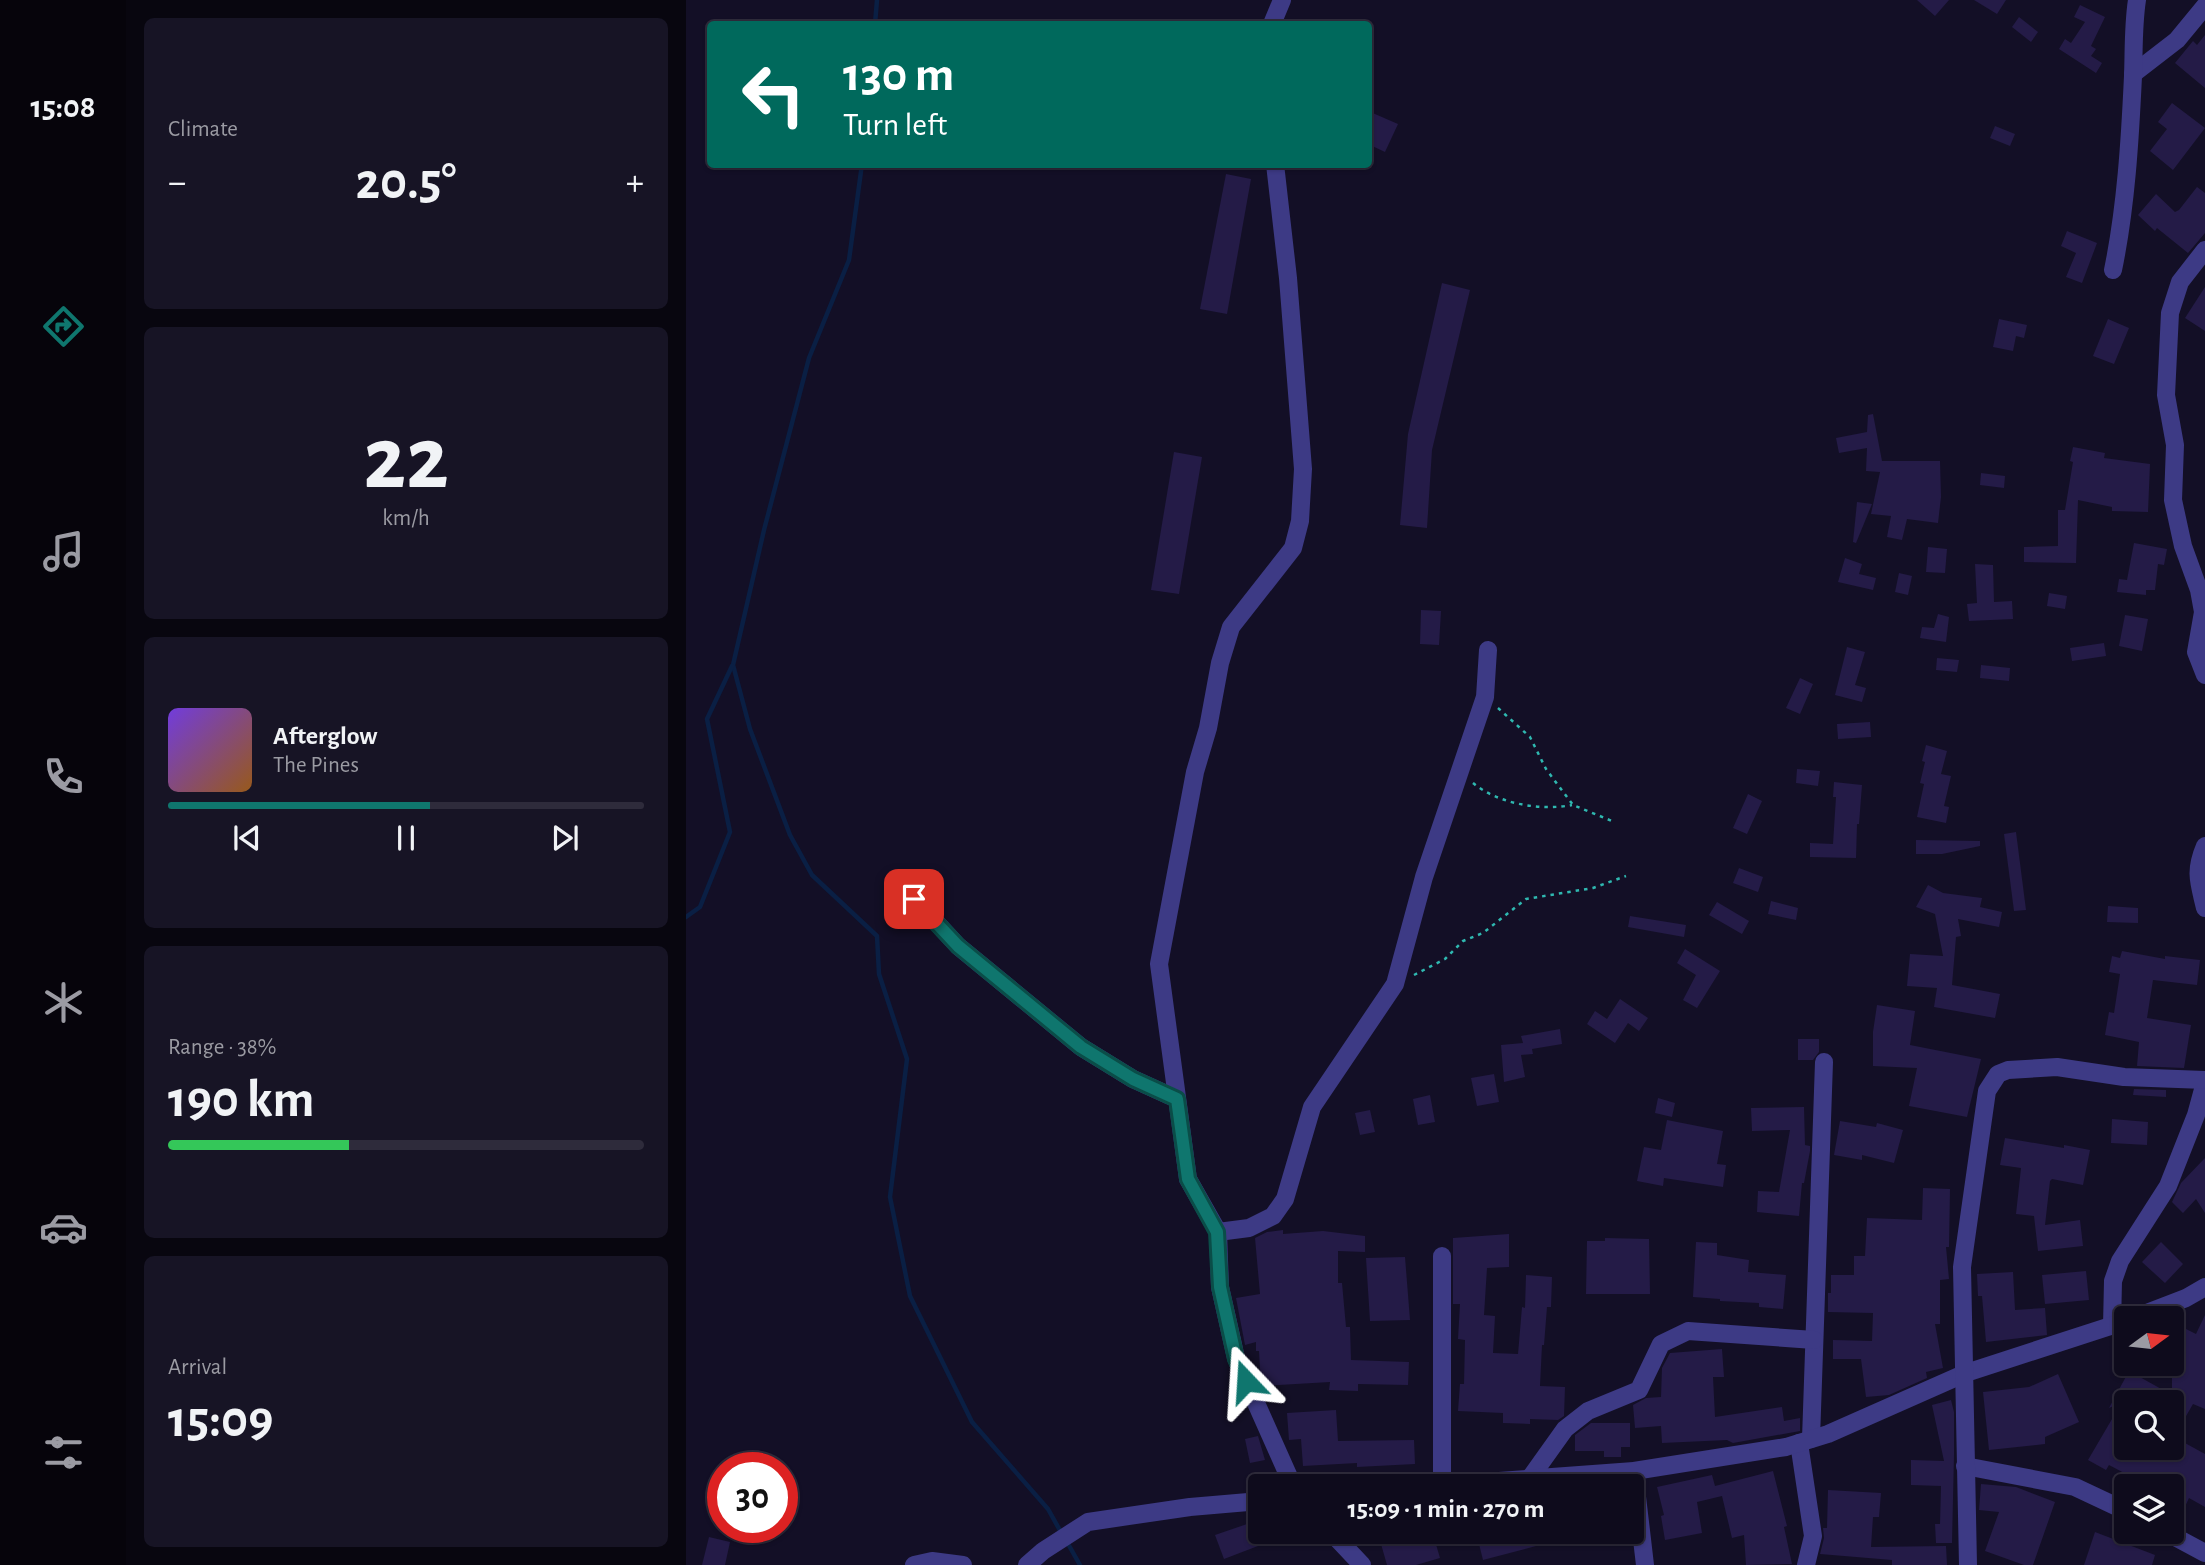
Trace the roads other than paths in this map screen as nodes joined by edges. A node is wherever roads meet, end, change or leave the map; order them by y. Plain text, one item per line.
1 (1282, 0) edge
2 (2137, 0) edge
3 (2205, 6) edge
4 (1273, 21) edge
5 (2133, 74) junction
6 (1275, 168) edge
7 (2205, 250) edge
8 (2113, 270) dead end
9 (1488, 650) dead end
10 (2205, 675) edge
11 (2205, 846) edge
12 (900, 883) dead end
13 (2205, 908) edge
14 (1824, 1062) dead end
15 (2205, 1081) edge
16 (1177, 1099) junction
17 (2200, 1111) edge
18 (1217, 1232) junction
19 (1442, 1256) dead end
20 (2205, 1287) edge
21 (2116, 1306) edge
22 (2165, 1306) edge
23 (2114, 1326) edge
24 (1814, 1340) junction
25 (1966, 1373) junction
26 (1805, 1441) junction
27 (1965, 1466) junction
28 (1633, 1471) junction
29 (1288, 1474) edge
30 (1442, 1474) edge
31 (1533, 1474) edge
32 (1589, 1474) edge
33 (1248, 1502) edge
34 (2114, 1505) edge
35 (2184, 1542) edge
36 (1342, 1544) edge
37 (2205, 1553) edge
38 (914, 1565) edge
39 (963, 1565) edge
40 (1027, 1565) edge
41 (1362, 1565) edge
42 (1645, 1565) edge
43 (1806, 1565) edge
44 (1968, 1565) edge

1 - 4 street
2 - 5 street
3 - 5 street
5 - 8 street
6 - 16 street
7 - 10 street
9 - 18 street
11 - 13 street
12 - 16 street
14 - 24 street
15 - 17 street
15 - 25 street
16 - 18 street
17 - 21 street
18 - 29 street
19 - 30 street
20 - 22 street
23 - 25 street
24 - 26 street
24 - 31 street
25 - 26 street
25 - 27 street
26 - 28 street
26 - 43 street
27 - 34 street
27 - 44 street
28 - 32 street
28 - 42 street
33 - 40 street
35 - 37 street
36 - 41 street
38 - 39 street

